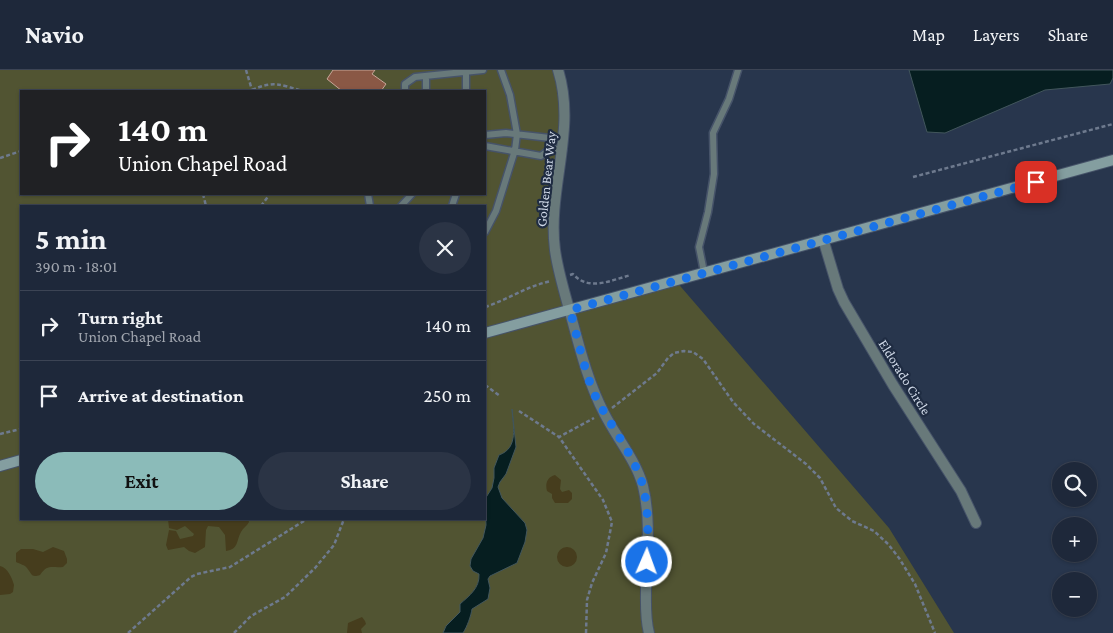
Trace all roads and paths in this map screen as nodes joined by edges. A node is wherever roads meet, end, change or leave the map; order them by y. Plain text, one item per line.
1 (246, 70) edge
2 (483, 70) edge
3 (501, 70) edge
4 (558, 70) edge
5 (738, 70) edge
6 (466, 72) junction
7 (426, 76) junction
8 (253, 90) edge
9 (255, 90) edge
10 (300, 90) edge
11 (405, 90) edge
12 (426, 90) edge
13 (466, 90) edge
14 (1113, 124) edge
15 (516, 134) junction
16 (486, 135) edge
17 (486, 146) edge
18 (552, 148) junction
19 (515, 150) junction
20 (563, 150) junction
21 (20, 151) edge
22 (0, 158) edge
23 (1113, 160) edge
24 (913, 177) dead end
25 (411, 195) edge
26 (402, 205) edge
27 (486, 230) edge
28 (823, 239) junction
29 (704, 272) junction
30 (570, 310) junction
31 (486, 333) edge
32 (486, 387) edge
33 (500, 396) dead end
34 (519, 411) dead end
35 (604, 413) junction
36 (20, 429) edge
37 (0, 434) edge
38 (559, 437) junction
39 (20, 460) edge
40 (0, 466) edge
41 (305, 520) edge
42 (344, 520) edge
43 (976, 523) dead end
44 (128, 633) edge
45 (234, 633) edge
46 (586, 633) edge
47 (649, 633) edge
48 (935, 633) edge

1 - 8 path
2 - 6 lane
3 - 15 lane
4 - 20 street, Golden Bear Way
5 - 29 lane
6 - 7 lane
6 - 13 lane
7 - 11 lane
7 - 12 lane
9 - 10 path
14 - 24 path
15 - 16 lane
15 - 18 lane
15 - 19 lane
17 - 19 lane
18 - 19 lane
18 - 20 lane
19 - 27 lane
20 - 30 street, Golden Bear Way
21 - 22 path
23 - 28 main road
25 - 26 lane
28 - 29 main road
28 - 43 street, Eldorado Circle
29 - 30 main road
30 - 31 main road
30 - 35 street, Golden Bear Way
32 - 33 path
34 - 38 path
35 - 38 path
35 - 47 street, Golden Bear Way
35 - 48 path
36 - 37 path
38 - 46 path
39 - 40 main road
41 - 44 path
42 - 45 path

